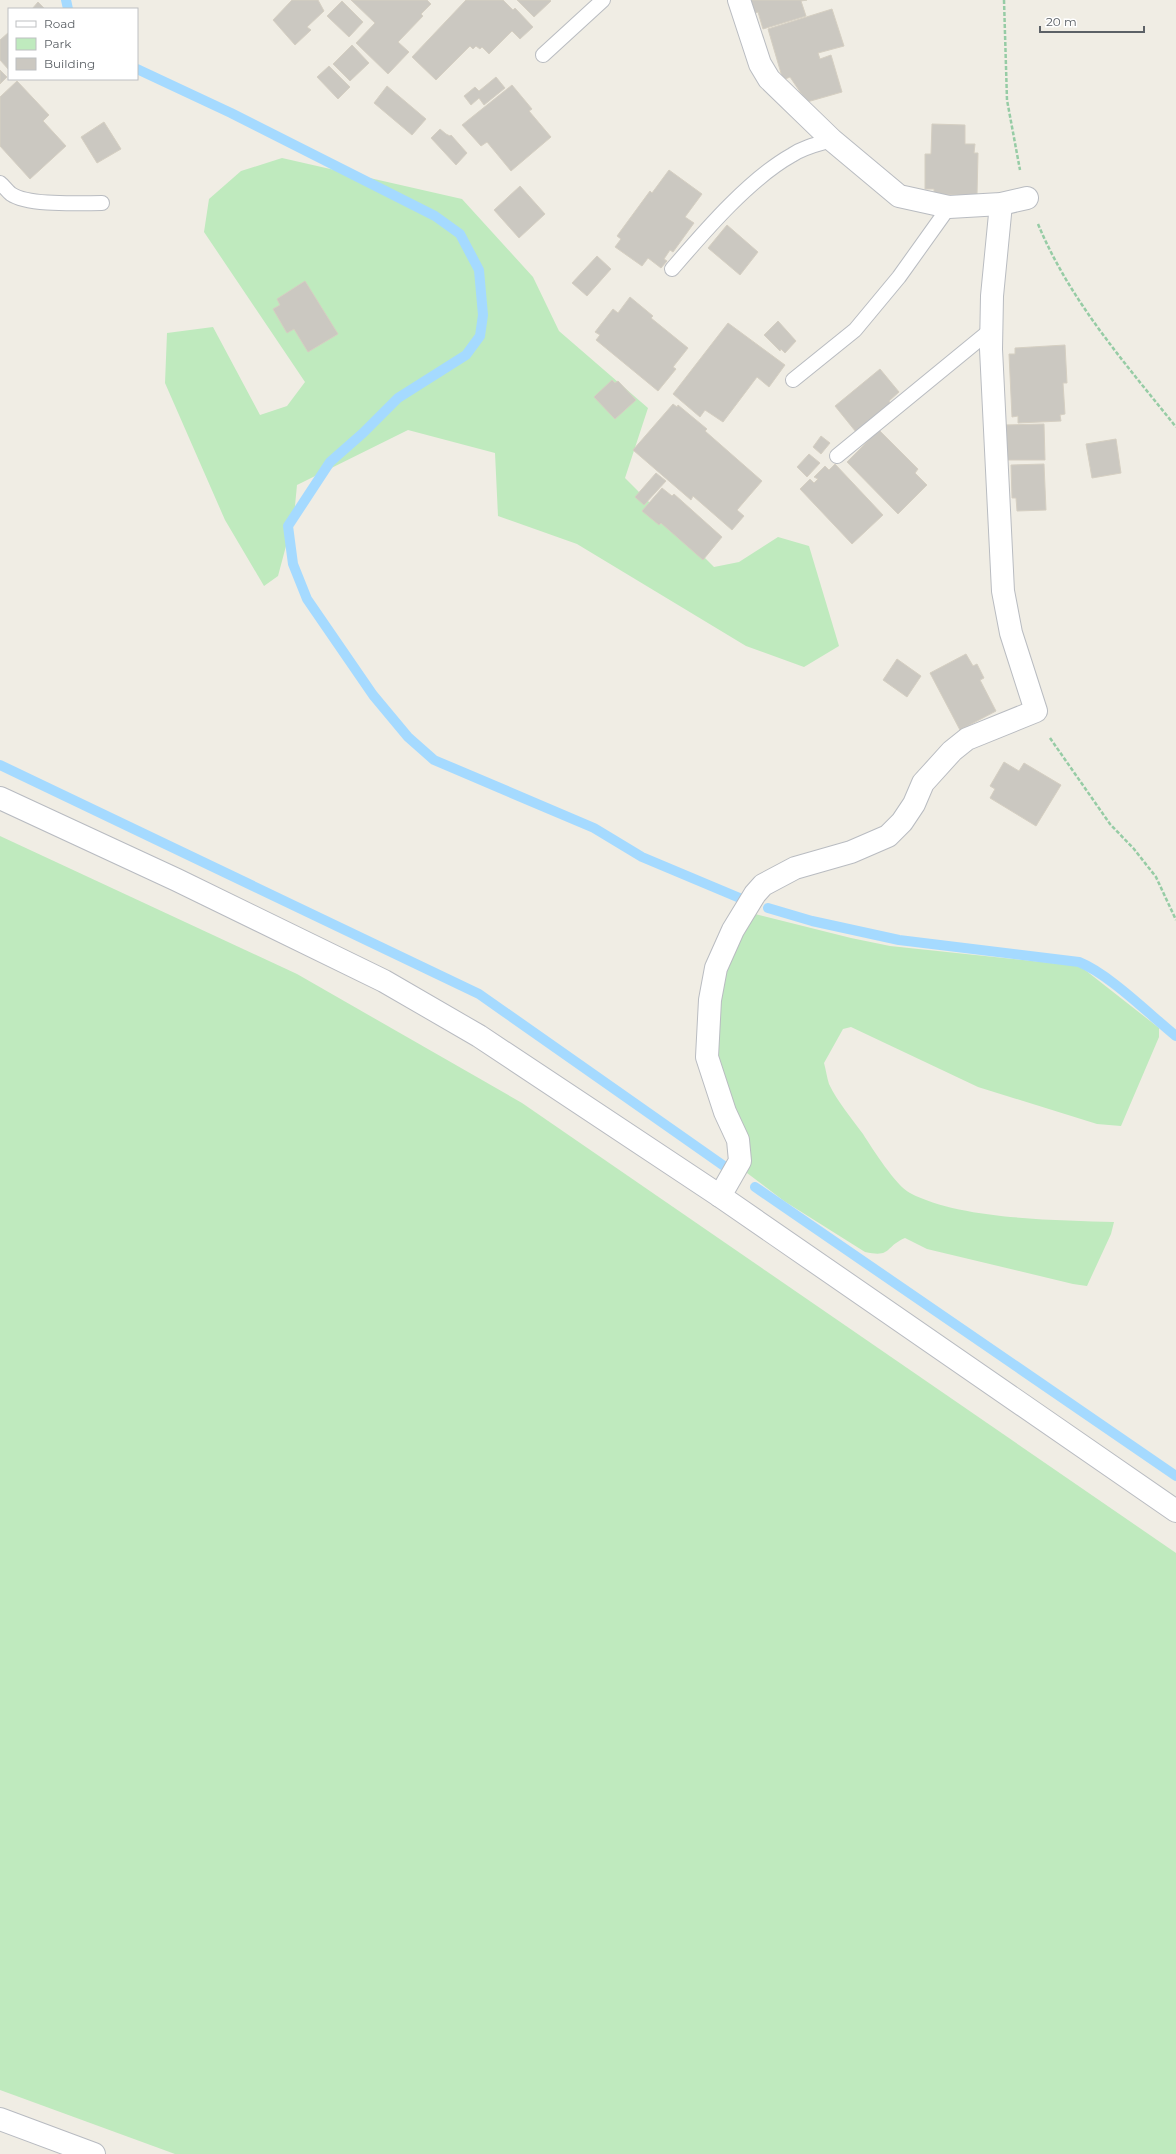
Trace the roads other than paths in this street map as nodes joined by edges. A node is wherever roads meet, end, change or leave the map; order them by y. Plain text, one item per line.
1 (603, 0) edge
2 (739, 0) edge
3 (543, 55) dead end
4 (832, 140) junction
5 (0, 183) edge
6 (1027, 198) road end
7 (102, 203) dead end
8 (1001, 204) junction
9 (949, 207) junction
10 (672, 269) dead end
11 (992, 329) junction
12 (793, 380) dead end
13 (837, 456) dead end
14 (0, 798) edge
15 (720, 1196) junction
16 (1176, 1511) edge
17 (0, 2119) edge
18 (94, 2154) edge

1 - 3 lane
2 - 4 street
4 - 9 street
4 - 10 lane
5 - 7 lane
6 - 8 street
8 - 9 street
8 - 11 street
9 - 12 lane
11 - 13 lane
11 - 15 street
14 - 15 street
15 - 16 street
17 - 18 street

